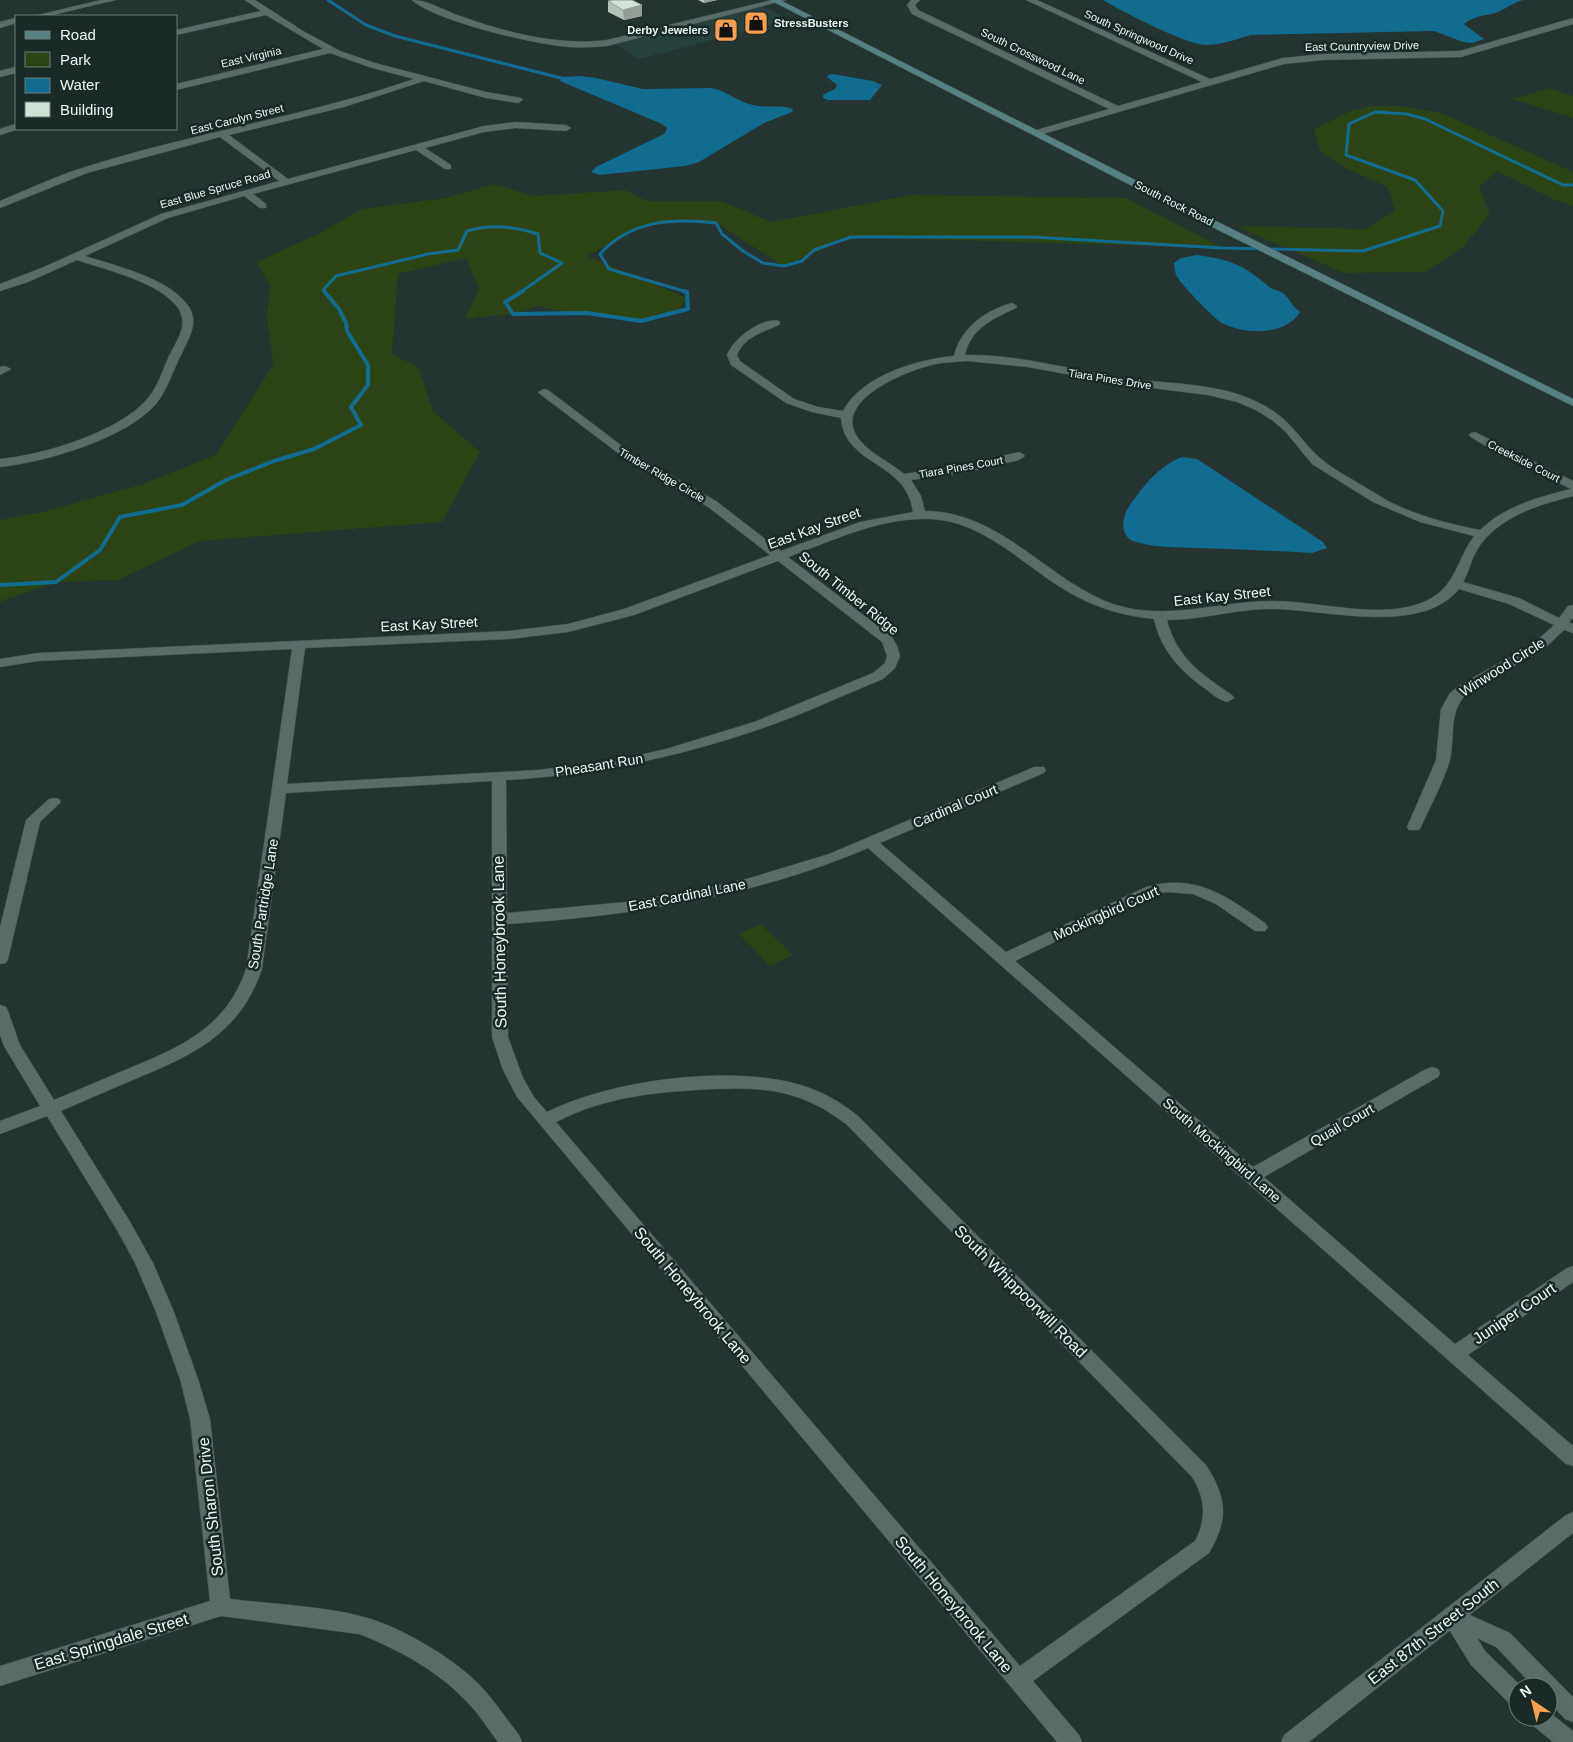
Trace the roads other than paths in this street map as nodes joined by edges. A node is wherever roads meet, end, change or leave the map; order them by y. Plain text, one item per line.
1 (112, 0) edge
2 (249, 0) edge
3 (416, 0) edge
4 (777, 0) edge
5 (916, 0) edge
6 (1030, 0) edge
7 (268, 12) junction
8 (43, 15) edge
9 (15, 21) edge
10 (1573, 21) edge
11 (0, 24) edge
12 (178, 33) edge
13 (330, 50) junction
14 (15, 70) edge
15 (0, 74) edge
16 (425, 78) junction
17 (1211, 82) junction
18 (178, 87) edge
19 (518, 100) dead end
20 (1118, 110) junction
21 (15, 126) edge
22 (566, 128) dead end
23 (0, 132) edge
24 (1036, 133) junction
25 (222, 134) junction
26 (418, 147) junction
27 (448, 167) dead end
28 (286, 182) junction
29 (246, 193) junction
30 (0, 206) edge
31 (263, 206) dead end
32 (76, 256) junction
33 (0, 288) edge
34 (1012, 306) dead end
35 (775, 324) dead end
36 (959, 357) junction
37 (544, 392) dead end
38 (1573, 403) edge
39 (847, 415) junction
40 (1475, 435) dead end
41 (1019, 456) dead end
42 (0, 463) edge
43 (903, 478) junction
44 (1573, 486) edge
45 (1573, 492) edge
46 (920, 514) junction
47 (1482, 534) junction
48 (780, 557) junction
49 (1457, 584) junction
50 (1573, 609) edge
51 (1160, 616) junction
52 (1568, 625) edge
53 (299, 645) junction
54 (894, 656) joint
55 (0, 663) edge
56 (1227, 698) dead end
57 (1040, 770) dead end
58 (499, 777) junction
59 (280, 789) junction
60 (54, 802) dead end
61 (1414, 827) dead end
62 (870, 842) junction
63 (499, 920) junction
64 (1260, 927) dead end
65 (0, 959) edge
66 (1005, 959) junction
67 (0, 1010) edge
68 (1432, 1073) dead end
69 (50, 1109) junction
70 (545, 1120) junction
71 (0, 1128) edge
72 (1252, 1176) junction
73 (1573, 1273) edge
74 (1455, 1354) junction
75 (1573, 1458) edge
76 (1573, 1521) edge
77 (221, 1607) junction
78 (1452, 1616) junction
79 (0, 1676) edge
80 (1018, 1680) junction
81 (1508, 1687) edge
82 (1573, 1712) edge
83 (1551, 1727) edge
84 (511, 1742) edge
85 (1071, 1742) edge
86 (1292, 1742) edge
87 (1573, 1742) edge

1 - 8 street
2 - 7 street
3 - 4 street
4 - 24 main road, South Rock Road
5 - 20 street, South Crosswood Lane
6 - 17 street, South Springwood Drive
7 - 12 street
7 - 13 street
9 - 11 street
10 - 17 street, East Countryview Drive
13 - 16 street
13 - 18 street, East Virginia
14 - 15 street
16 - 19 street
16 - 25 street, East Carolyn Street
17 - 20 street, East Countryview Drive
20 - 24 street, East Countryview Drive
21 - 23 street
22 - 26 street, East Blue Spruce Road
24 - 38 main road, South Rock Road
25 - 28 street
25 - 30 street, East Carolyn Street
26 - 27 street
26 - 28 street, East Blue Spruce Road
28 - 29 street, East Blue Spruce Road
29 - 31 street
29 - 32 street, East Blue Spruce Road
32 - 33 street, East Blue Spruce Road
32 - 42 street
34 - 36 street
35 - 39 street
36 - 39 street, Tiara Pines Drive
36 - 47 street, Tiara Pines Drive
37 - 48 street, Timber Ridge Circle
39 - 43 street
40 - 44 street, Creekside Court
41 - 43 street, Tiara Pines Court
43 - 46 street
45 - 47 street, East Kay Street
46 - 48 street, East Kay Street
46 - 51 street, East Kay Street
47 - 49 street, East Kay Street
48 - 53 street, East Kay Street
48 - 54 street, South Timber Ridge
49 - 51 street, East Kay Street
49 - 52 street
50 - 52 street, Winwood Circle
51 - 56 street
52 - 61 street, Winwood Circle
53 - 55 street, East Kay Street
53 - 59 street, South Partridge Lane
54 - 58 street, Pheasant Run
57 - 62 street, Cardinal Court
58 - 59 street, Pheasant Run
58 - 63 street, South Honeybrook Lane
59 - 69 street, South Partridge Lane
60 - 65 street
62 - 63 street, East Cardinal Lane
62 - 66 street, South Mockingbird Lane
63 - 70 street, South Honeybrook Lane
64 - 66 street, Mockingbird Court
66 - 72 street, South Mockingbird Lane
67 - 69 street, South Sharon Drive
68 - 72 street, Quail Court
69 - 71 street, South Partridge Lane
69 - 77 street, South Sharon Drive
70 - 80 street, South Honeybrook Lane
70 - 80 street, South Whippoorwill Road
72 - 74 street, South Mockingbird Lane
73 - 74 street, Juniper Court
74 - 75 street, South Mockingbird Lane
76 - 78 street, East 87th Street South
77 - 79 street, East Springdale Street
77 - 84 street
78 - 81 street
78 - 82 street
78 - 86 street, East 87th Street South
80 - 85 street, South Honeybrook Lane
83 - 87 street

